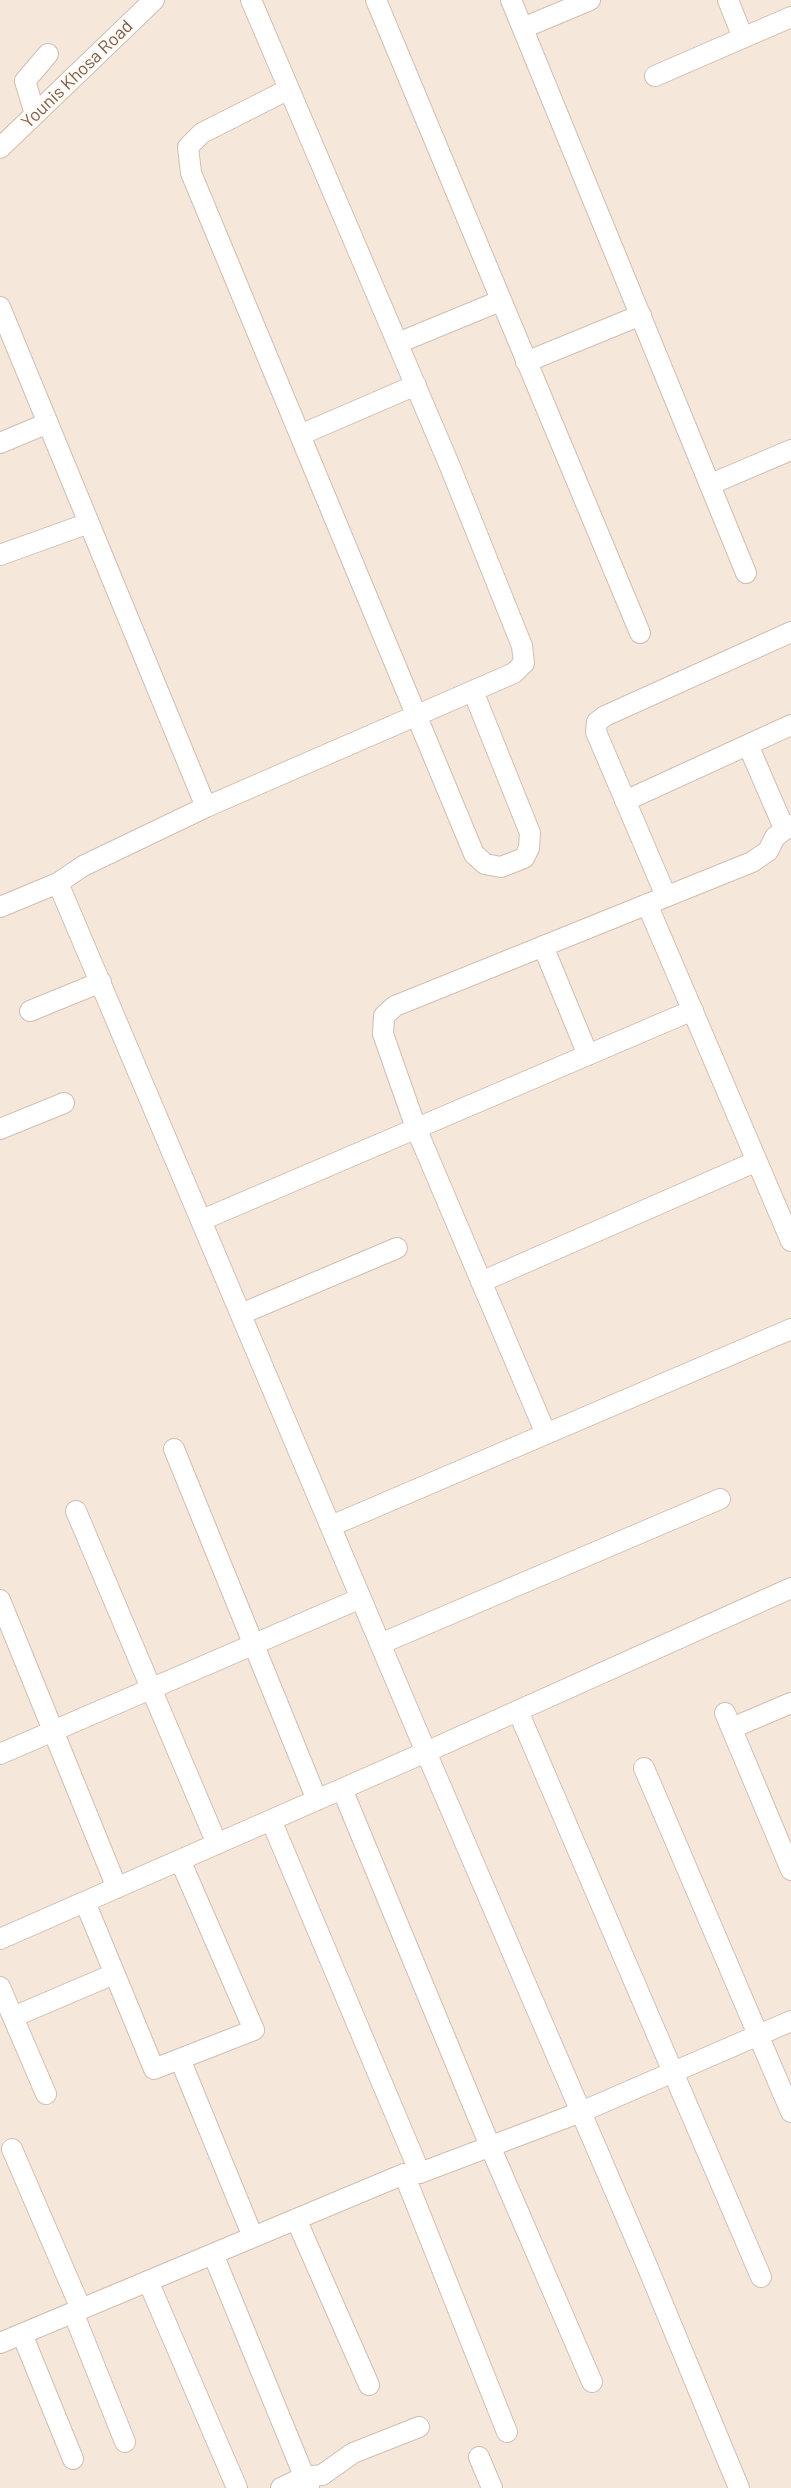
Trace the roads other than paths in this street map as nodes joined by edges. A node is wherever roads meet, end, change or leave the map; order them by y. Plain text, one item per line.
1 (154, 0) edge
2 (251, 0) edge
3 (376, 0) edge
4 (511, 0) edge
5 (590, 0) edge
6 (728, 0) edge
7 (791, 17) edge
8 (523, 28) junction
9 (743, 38) junction
10 (48, 54) dead end
11 (655, 76) dead end
12 (289, 89) junction
13 (35, 114) junction
14 (0, 148) edge
15 (500, 301) junction
16 (0, 307) edge
17 (642, 315) junction
18 (398, 343) junction
19 (526, 362) junction
20 (416, 385) junction
21 (48, 423) junction
22 (300, 435) junction
23 (0, 443) edge
24 (791, 450) edge
25 (711, 484) junction
26 (89, 523) junction
27 (0, 555) edge
28 (746, 573) dead end
29 (791, 632) edge
30 (640, 633) dead end
31 (473, 691) junction
32 (417, 715) junction
33 (791, 725) edge
34 (748, 745) junction
35 (625, 801) junction
36 (206, 807) junction
37 (788, 827) edge
38 (58, 883) junction
39 (666, 896) junction
40 (646, 904) junction
41 (0, 908) edge
42 (543, 946) junction
43 (101, 982) junction
44 (693, 1010) junction
45 (30, 1011) dead end
46 (588, 1055) junction
47 (64, 1103) dead end
48 (416, 1128) junction
49 (0, 1129) edge
50 (757, 1161) junction
51 (202, 1220) junction
52 (791, 1241) edge
53 (396, 1248) dead end
54 (481, 1282) junction
55 (241, 1314) junction
56 (791, 1329) edge
57 (546, 1434) junction
58 (174, 1449) dead end
59 (720, 1499) dead end
60 (76, 1511) dead end
61 (331, 1526) junction
62 (791, 1588) edge
63 (361, 1598) junction
64 (0, 1600) edge
65 (254, 1644) junction
66 (380, 1644) junction
67 (151, 1688) junction
68 (791, 1703) edge
69 (518, 1711) junction
70 (53, 1731) junction
71 (426, 1752) junction
72 (0, 1754) edge
73 (644, 1768) dead end
74 (342, 1789) junction
75 (317, 1800) junction
76 (271, 1820) junction
77 (217, 1844) junction
78 (180, 1860) junction
79 (791, 1870) edge
80 (117, 1888) junction
81 (85, 1902) junction
82 (0, 1939) edge
83 (114, 1974) junction
84 (0, 1987) edge
85 (13, 2017) junction
86 (791, 2021) edge
87 (758, 2036) junction
88 (180, 2059) junction
89 (672, 2073) junction
90 (46, 2094) dead end
91 (581, 2112) junction
92 (791, 2112) edge
93 (490, 2146) junction
94 (12, 2148) dead end
95 (412, 2173) junction
96 (296, 2219) junction
97 (253, 2237) junction
98 (213, 2254) junction
99 (761, 2277) dead end
100 (148, 2281) junction
101 (77, 2311) junction
102 (22, 2334) junction
103 (0, 2343) edge
104 (592, 2382) dead end
105 (369, 2385) dead end
106 (419, 2427) dead end
107 (507, 2432) dead end
108 (125, 2442) dead end
109 (479, 2457) dead end
110 (74, 2459) dead end
111 (306, 2483) edge
112 (487, 2486) edge
113 (237, 2488) edge
114 (282, 2488) edge
115 (739, 2488) edge

1 - 13 street, Younis Khosa Road
2 - 12 street
3 - 15 street
4 - 8 street
5 - 8 street
6 - 9 street
7 - 9 street
8 - 17 street
9 - 11 street
10 - 13 street
12 - 18 street
12 - 22 street
13 - 14 street, Younis Khosa Road
15 - 18 street
15 - 19 street
16 - 21 street
17 - 19 street
17 - 25 street
18 - 20 street
19 - 30 street
20 - 22 street
20 - 31 street
21 - 23 street
21 - 26 street
22 - 32 street
24 - 25 street
25 - 28 street
26 - 27 street
26 - 36 street
29 - 35 street
31 - 32 street
31 - 32 street
32 - 36 street
33 - 34 street
34 - 35 street
34 - 37 street
35 - 39 street
36 - 38 street
37 - 39 street
38 - 41 street
38 - 43 street
39 - 40 street
40 - 42 street
40 - 44 street
42 - 46 street
42 - 48 street
43 - 45 street
43 - 51 street
44 - 46 street
44 - 50 street
46 - 48 street
47 - 49 street
48 - 51 street
48 - 54 street
50 - 52 street
50 - 54 street
51 - 55 street
53 - 55 street
54 - 57 street
55 - 61 street
56 - 57 street
57 - 61 street
58 - 65 street
59 - 66 street
60 - 67 street
61 - 63 street
62 - 69 street
63 - 65 street
63 - 66 street
64 - 70 street
65 - 67 street
65 - 75 street
66 - 71 street
67 - 70 street
67 - 77 street
68 - 79 street
69 - 71 street
69 - 89 street
70 - 72 street
70 - 80 street
71 - 74 street
71 - 91 street
73 - 87 street
74 - 75 street
74 - 93 street
75 - 76 street
76 - 77 street
76 - 95 street
77 - 78 street
78 - 80 street
78 - 88 street
80 - 81 street
81 - 82 street
81 - 83 street
83 - 85 street
83 - 88 street
84 - 85 street
85 - 90 street
86 - 87 street
87 - 89 street
87 - 92 street
88 - 97 street
89 - 91 street
89 - 99 street
91 - 93 street
91 - 115 street
93 - 95 street
93 - 104 street
94 - 101 street
95 - 96 street
95 - 107 street
96 - 97 street
96 - 105 street
97 - 98 street
98 - 100 street
98 - 111 street
100 - 101 street
100 - 113 street
101 - 102 street
101 - 108 street
102 - 103 street
102 - 110 street
106 - 111 street
109 - 112 street
111 - 114 street

